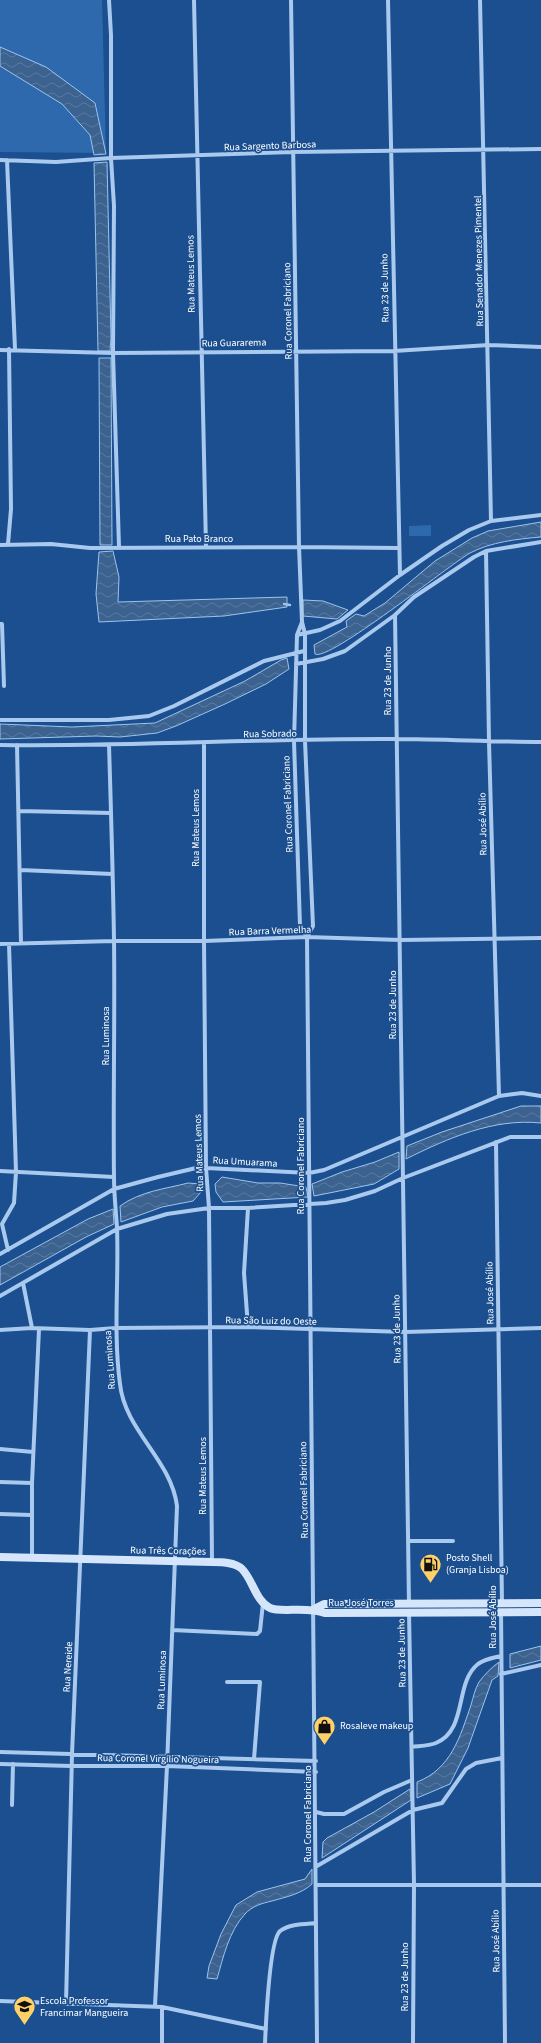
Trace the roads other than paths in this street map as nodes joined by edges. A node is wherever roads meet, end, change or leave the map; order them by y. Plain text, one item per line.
1 (109, 0) edge
2 (194, 0) edge
3 (290, 0) edge
4 (388, 0) edge
5 (480, 0) edge
6 (484, 149) junction
7 (541, 149) edge
8 (392, 151) junction
9 (292, 152) junction
10 (196, 157) junction
11 (111, 158) junction
12 (0, 160) edge
13 (7, 160) junction
14 (489, 345) junction
15 (541, 347) edge
16 (9, 349) junction
17 (15, 349) junction
18 (0, 350) edge
19 (297, 350) junction
20 (394, 351) junction
21 (201, 352) junction
22 (113, 353) junction
23 (541, 515) edge
24 (491, 521) junction
25 (541, 542) edge
26 (8, 544) junction
27 (0, 545) edge
28 (119, 547) junction
29 (206, 547) junction
30 (299, 547) junction
31 (398, 548) junction
32 (486, 551) junction
33 (400, 575) junction
34 (395, 615) junction
35 (302, 622) junction
36 (0, 624) edge
37 (305, 634) junction
38 (297, 635) junction
39 (304, 651) junction
40 (296, 652) junction
41 (304, 663) junction
42 (296, 664) junction
43 (4, 686) dead end
44 (0, 720) edge
45 (396, 739) junction
46 (294, 741) junction
47 (305, 741) junction
48 (489, 742) junction
49 (541, 742) edge
50 (204, 743) junction
51 (0, 745) edge
52 (17, 745) junction
53 (109, 745) junction
54 (19, 811) junction
55 (111, 813) junction
56 (21, 870) junction
57 (112, 874) junction
58 (307, 937) junction
59 (494, 938) junction
60 (541, 938) edge
61 (401, 940) junction
62 (114, 941) junction
63 (204, 941) junction
64 (21, 943) junction
65 (0, 944) edge
66 (9, 944) junction
67 (499, 1096) junction
68 (541, 1096) edge
69 (402, 1137) junction
70 (541, 1137) edge
71 (496, 1142) junction
72 (206, 1168) junction
73 (0, 1171) edge
74 (16, 1172) junction
75 (309, 1173) junction
76 (114, 1177) junction
77 (403, 1178) junction
78 (114, 1189) junction
79 (308, 1204) junction
80 (209, 1208) junction
81 (248, 1208) junction
82 (1, 1224) edge
83 (117, 1229) junction
84 (8, 1250) junction
85 (0, 1254) edge
86 (24, 1283) junction
87 (0, 1296) edge
88 (248, 1327) junction
89 (32, 1328) junction
90 (116, 1328) junction
91 (210, 1328) junction
92 (541, 1328) edge
93 (39, 1329) junction
94 (309, 1329) junction
95 (498, 1329) junction
96 (0, 1330) edge
97 (90, 1330) junction
98 (405, 1332) junction
99 (0, 1449) edge
100 (33, 1452) junction
101 (0, 1482) edge
102 (32, 1483) junction
103 (0, 1514) edge
104 (31, 1515) junction
105 (408, 1541) junction
106 (453, 1541) dead end
107 (0, 1557) edge
108 (32, 1558) junction
109 (80, 1559) junction
110 (174, 1561) junction
111 (212, 1562) junction
112 (263, 1603) junction
113 (409, 1603) junction
114 (502, 1603) junction
115 (541, 1603) edge
116 (314, 1609) junction
117 (541, 1612) edge
118 (409, 1613) junction
119 (501, 1613) junction
120 (172, 1630) junction
121 (501, 1656) junction
122 (541, 1665) edge
123 (501, 1674) junction
124 (227, 1682) dead end
125 (412, 1747) junction
126 (0, 1752) edge
127 (72, 1754) junction
128 (167, 1756) junction
129 (254, 1758) junction
130 (502, 1758) junction
131 (316, 1761) junction
132 (0, 1764) edge
133 (13, 1764) junction
134 (71, 1766) junction
135 (167, 1766) junction
136 (316, 1772) junction
137 (412, 1780) junction
138 (12, 1805) dead end
139 (413, 1810) junction
140 (316, 1812) junction
141 (317, 1866) junction
142 (414, 1884) junction
143 (503, 1884) junction
144 (316, 1885) junction
145 (541, 1885) edge
146 (316, 1923) junction
147 (0, 2000) edge
148 (66, 2004) junction
149 (155, 2006) junction
150 (162, 2007) junction
151 (266, 2028) junction
152 (162, 2043) edge
153 (265, 2043) edge
154 (317, 2043) edge
155 (413, 2043) edge
156 (505, 2043) edge

1 - 11 street
2 - 10 street, Rua Mateus Lemos
3 - 9 street, Rua Coronel Fabriciano
4 - 8 street, Rua 23 de Junho
5 - 6 street, Rua Senador Menezes Pimentel
6 - 7 street, Rua Sargento Barbosa
6 - 8 street, Rua Sargento Barbosa
6 - 14 street, Rua Senador Menezes Pimentel
8 - 9 street, Rua Sargento Barbosa
8 - 20 street, Rua 23 de Junho
9 - 10 street, Rua Sargento Barbosa
9 - 19 street, Rua Coronel Fabriciano
10 - 11 street, Rua Sargento Barbosa
10 - 21 street, Rua Mateus Lemos
11 - 13 street, Rua Sargento Barbosa
11 - 22 street
12 - 13 street, Rua Sargento Barbosa
13 - 17 street
14 - 15 street, Rua Guararema
14 - 20 street, Rua Guararema
14 - 24 street, Rua Senador Menezes Pimentel
16 - 17 street, Rua Guararema
16 - 18 street, Rua Guararema
16 - 26 street
17 - 22 street, Rua Guararema
19 - 20 street, Rua Guararema
19 - 21 street, Rua Guararema
19 - 30 street, Rua Coronel Fabriciano
20 - 31 street, Rua 23 de Junho
21 - 22 street, Rua Guararema
21 - 29 street, Rua Mateus Lemos
22 - 28 street
23 - 24 street
24 - 33 street
25 - 32 street
26 - 27 street, Rua Pato Branco
26 - 28 street, Rua Pato Branco
28 - 29 street, Rua Pato Branco
29 - 30 street, Rua Pato Branco
30 - 31 street, Rua Pato Branco
30 - 35 street, Rua Coronel Fabriciano
31 - 33 street, Rua 23 de Junho
32 - 34 street
32 - 48 street, Rua José Abílio
33 - 37 street
34 - 41 street
34 - 45 street, Rua 23 de Junho
35 - 37 street, Rua Coronel Fabriciano
35 - 38 street, Rua Coronel Fabriciano
36 - 43 street
37 - 38 street
37 - 39 street, Rua Coronel Fabriciano
38 - 40 street, Rua Coronel Fabriciano
39 - 40 street
39 - 41 street, Rua Coronel Fabriciano
40 - 42 street, Rua Coronel Fabriciano
40 - 44 street
41 - 42 street
41 - 47 street, Rua Coronel Fabriciano
42 - 46 street, Rua Coronel Fabriciano
45 - 47 street, Rua Sobrado
45 - 48 street, Rua Sobrado
45 - 61 street, Rua 23 de Junho
46 - 47 street, Rua Sobrado
46 - 50 street, Rua Sobrado
46 - 58 street, Rua Coronel Fabriciano
47 - 58 street, Rua Coronel Fabriciano
48 - 49 street, Rua Sobrado
48 - 59 street, Rua José Abílio
50 - 53 street, Rua Sobrado
50 - 63 street, Rua Mateus Lemos
51 - 52 street, Rua Sobrado
52 - 53 street, Rua Sobrado
52 - 54 street
53 - 55 street, Rua Luminosa
54 - 55 street
54 - 56 street
55 - 57 street, Rua Luminosa
56 - 57 street
56 - 64 street
57 - 62 street, Rua Luminosa
58 - 61 street, Rua Barra Vermelha
58 - 63 street, Rua Barra Vermelha
58 - 75 street, Rua Coronel Fabriciano
59 - 60 street, Rua Barra Vermelha
59 - 61 street, Rua Barra Vermelha
59 - 67 street, Rua José Abílio
61 - 69 street, Rua 23 de Junho
62 - 63 street, Rua Barra Vermelha
62 - 64 street, Rua Barra Vermelha
62 - 76 street, Rua Luminosa
63 - 72 street, Rua Mateus Lemos
64 - 66 street, Rua Barra Vermelha
65 - 66 street, Rua Barra Vermelha
66 - 74 street
67 - 68 street, Rua Umuarama
67 - 69 street, Rua Umuarama
69 - 75 street, Rua Umuarama
69 - 77 street, Rua 23 de Junho
70 - 71 street
71 - 77 street
71 - 95 street, Rua José Abílio
72 - 75 street, Rua Umuarama
72 - 78 street, Rua Umuarama
72 - 80 street, Rua Mateus Lemos
73 - 74 street
74 - 76 street
74 - 82 street
75 - 79 street, Rua Coronel Fabriciano
76 - 78 street, Rua Luminosa
77 - 79 street
77 - 98 street, Rua 23 de Junho
78 - 83 street, Rua Luminosa
78 - 84 street, Rua Umuarama
79 - 81 street
79 - 94 street, Rua Coronel Fabriciano
80 - 81 street
80 - 83 street
80 - 91 street, Rua Mateus Lemos
81 - 88 street
82 - 84 street
83 - 86 street
83 - 90 street, Rua Luminosa
84 - 85 street, Rua Umuarama
86 - 87 street
86 - 89 street
88 - 91 street, Rua São Luiz do Oeste
88 - 94 street, Rua São Luiz do Oeste
89 - 93 street, Rua São Luiz do Oeste
89 - 96 street, Rua São Luiz do Oeste
90 - 91 street, Rua São Luiz do Oeste
90 - 97 street, Rua São Luiz do Oeste
90 - 110 street, Rua Luminosa
91 - 111 street, Rua Mateus Lemos
92 - 95 street, Rua São Luiz do Oeste
93 - 97 street, Rua São Luiz do Oeste
93 - 100 street
94 - 98 street, Rua São Luiz do Oeste
94 - 116 street, Rua Coronel Fabriciano
95 - 98 street, Rua São Luiz do Oeste
95 - 114 street, Rua José Abílio
97 - 109 street, Rua Nereide
98 - 105 street, Rua 23 de Junho
99 - 100 street
100 - 102 street
101 - 102 street
102 - 104 street
103 - 104 street
104 - 108 street
105 - 106 street
105 - 113 street, Rua 23 de Junho
107 - 108 street, Rua Três Corações
108 - 109 street, Rua Três Corações
109 - 110 street, Rua Três Corações
109 - 127 street, Rua Nereide
110 - 111 street, Rua Três Corações
110 - 120 street, Rua Luminosa
111 - 112 street, Rua Três Corações
112 - 116 street
112 - 120 street
113 - 114 street, Rua José Torres
113 - 116 street, Rua José Torres
113 - 118 street, Rua 23 de Junho
114 - 115 street, Rua José Torres
114 - 119 street, Rua José Abílio
116 - 118 street, Rua José Torres
116 - 131 street, Rua Coronel Fabriciano
117 - 119 street, Rua José Torres
118 - 119 street, Rua José Torres
118 - 125 street, Rua 23 de Junho
119 - 121 street, Rua José Abílio
120 - 128 street, Rua Luminosa
121 - 123 street, Rua José Abílio
121 - 125 street
122 - 123 street
123 - 130 street, Rua José Abílio
124 - 129 street
125 - 137 street, Rua 23 de Junho
126 - 127 street, Rua Coronel Virgílio Nogueira
127 - 128 street, Rua Coronel Virgílio Nogueira
127 - 134 street, Rua Nereide
128 - 129 street, Rua Coronel Virgílio Nogueira
128 - 135 street, Rua Luminosa
129 - 131 street, Rua Coronel Virgílio Nogueira
130 - 139 street
130 - 143 street, Rua José Abílio
131 - 136 street, Rua Coronel Fabriciano
132 - 133 street, Rua Coronel Virgílio Nogueira
133 - 134 street, Rua Coronel Virgílio Nogueira
133 - 138 street
134 - 135 street, Rua Coronel Virgílio Nogueira
134 - 148 street, Rua Nereide
135 - 136 street, Rua Coronel Virgílio Nogueira
135 - 149 street, Rua Luminosa
136 - 140 street, Rua Coronel Fabriciano
137 - 139 street, Rua 23 de Junho
137 - 140 street
139 - 141 street
139 - 142 street, Rua 23 de Junho
140 - 141 street, Rua Coronel Fabriciano
141 - 144 street, Rua Coronel Fabriciano
142 - 143 street
142 - 144 street
142 - 155 street, Rua 23 de Junho
143 - 145 street
143 - 156 street, Rua José Abílio
144 - 146 street, Rua Coronel Fabriciano
146 - 151 street
146 - 154 street, Rua Coronel Fabriciano
147 - 148 street
148 - 149 street
149 - 150 street
150 - 151 street
150 - 152 street
151 - 153 street

